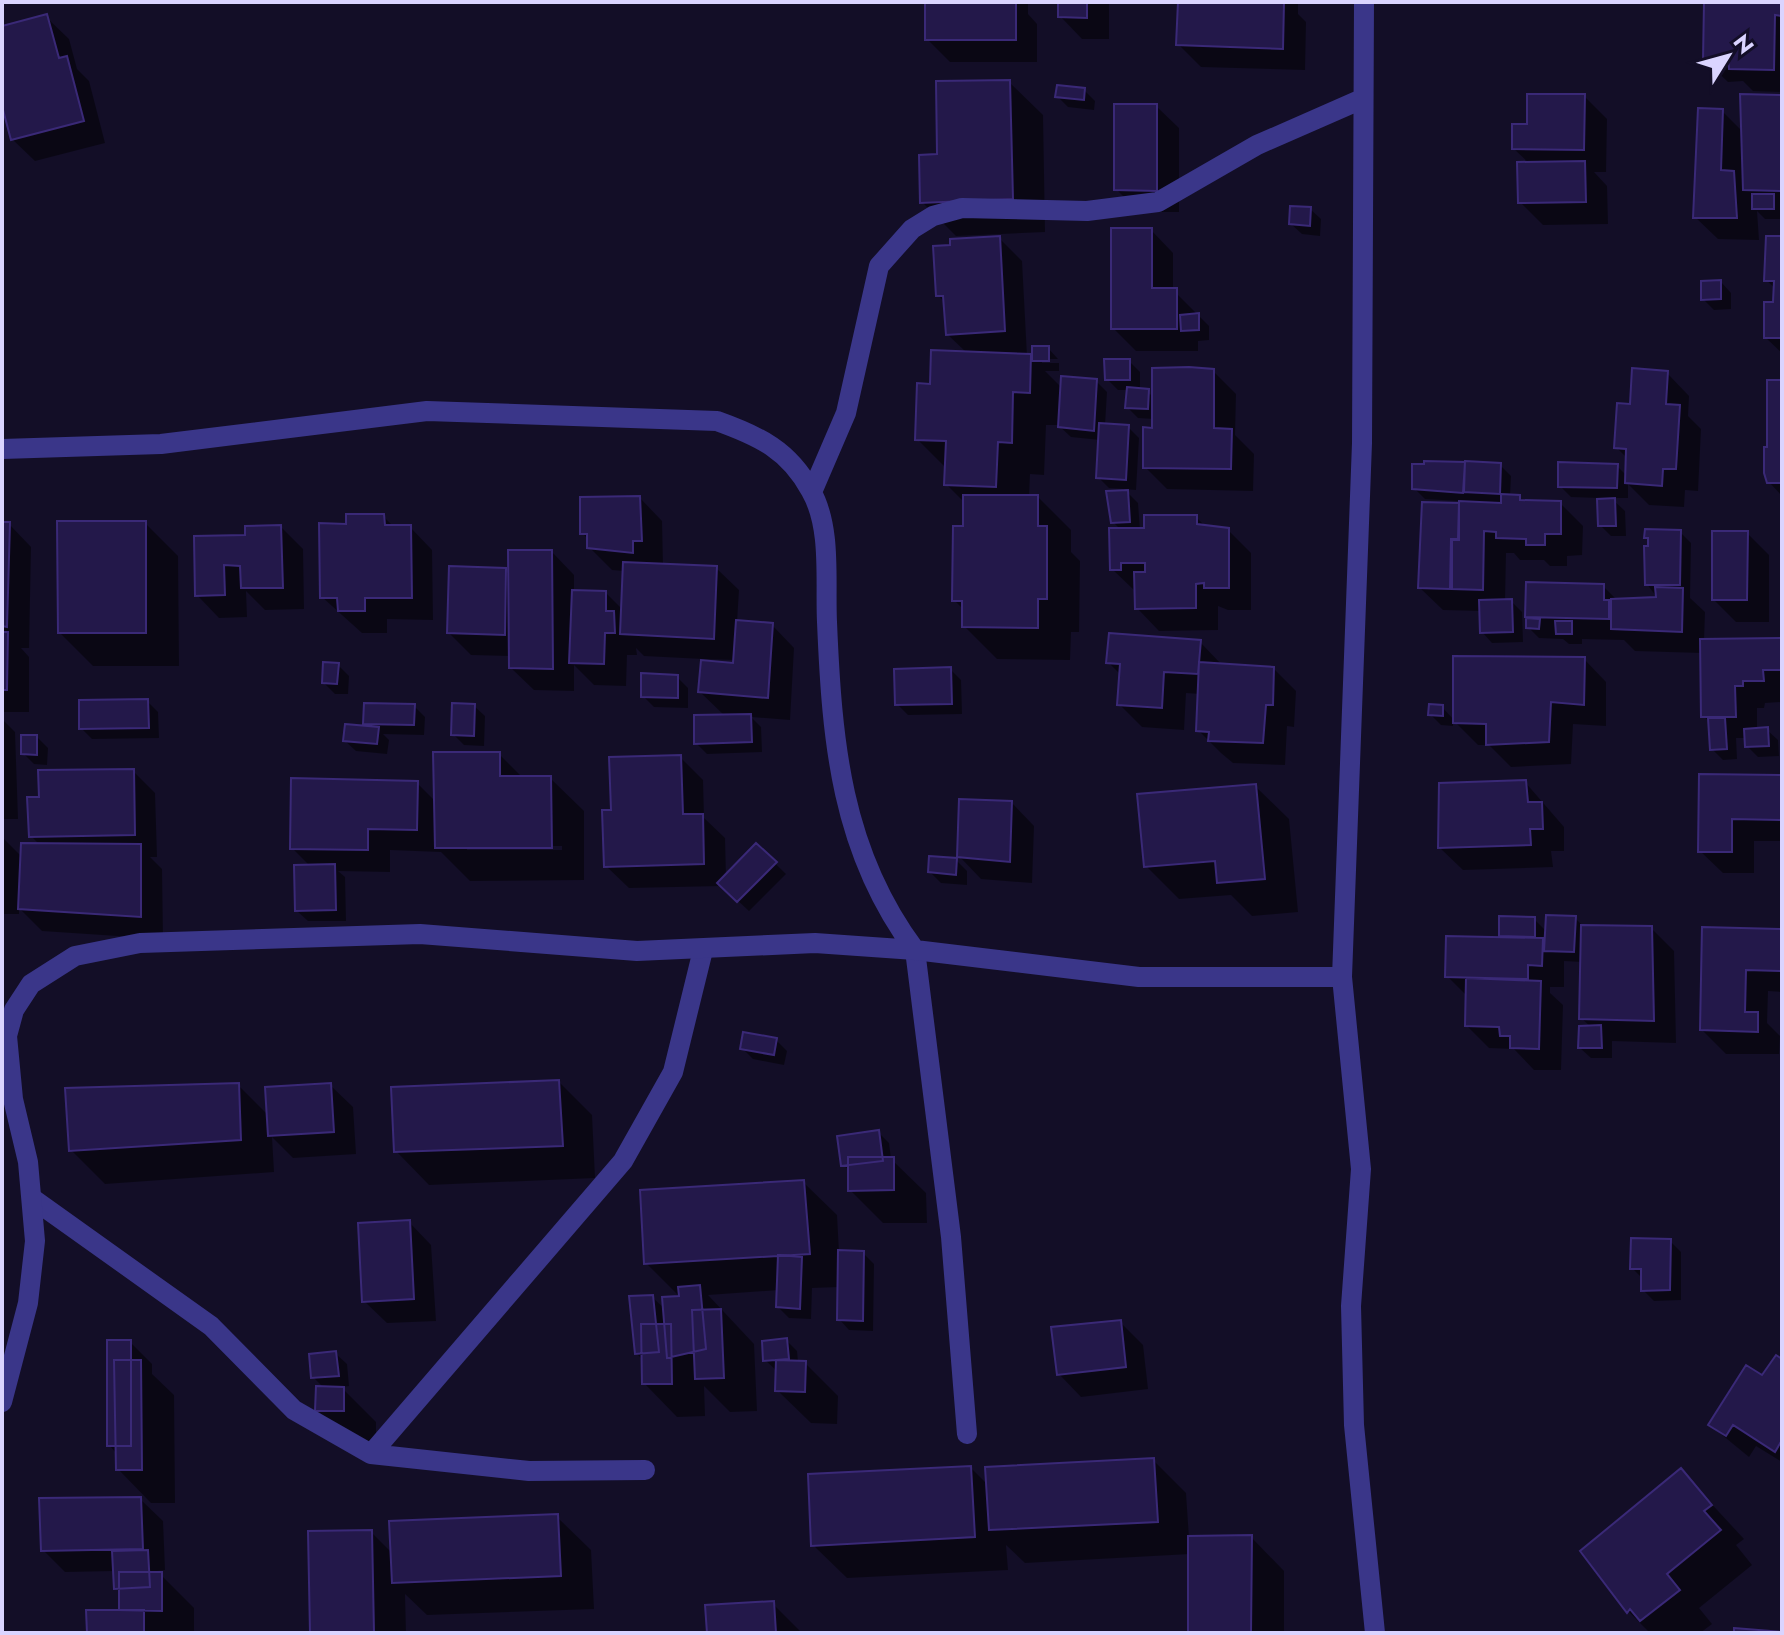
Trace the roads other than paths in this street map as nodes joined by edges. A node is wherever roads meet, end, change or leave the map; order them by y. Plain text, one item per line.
1 (1364, 2) edge
2 (1362, 99) junction
3 (2, 449) edge
4 (812, 492) junction
5 (703, 950) junction
6 (915, 950) junction
7 (1342, 977) junction
8 (33, 1199) junction
9 (2, 1402) edge
10 (967, 1434) dead end
11 (371, 1454) junction
12 (645, 1470) dead end
13 (1375, 1633) edge

1 - 2 street
2 - 4 street
2 - 7 street
3 - 4 street
4 - 6 street
5 - 6 street
5 - 8 street
5 - 11 street
6 - 7 street
6 - 10 street
7 - 13 street
8 - 9 street
8 - 11 street
11 - 12 street

